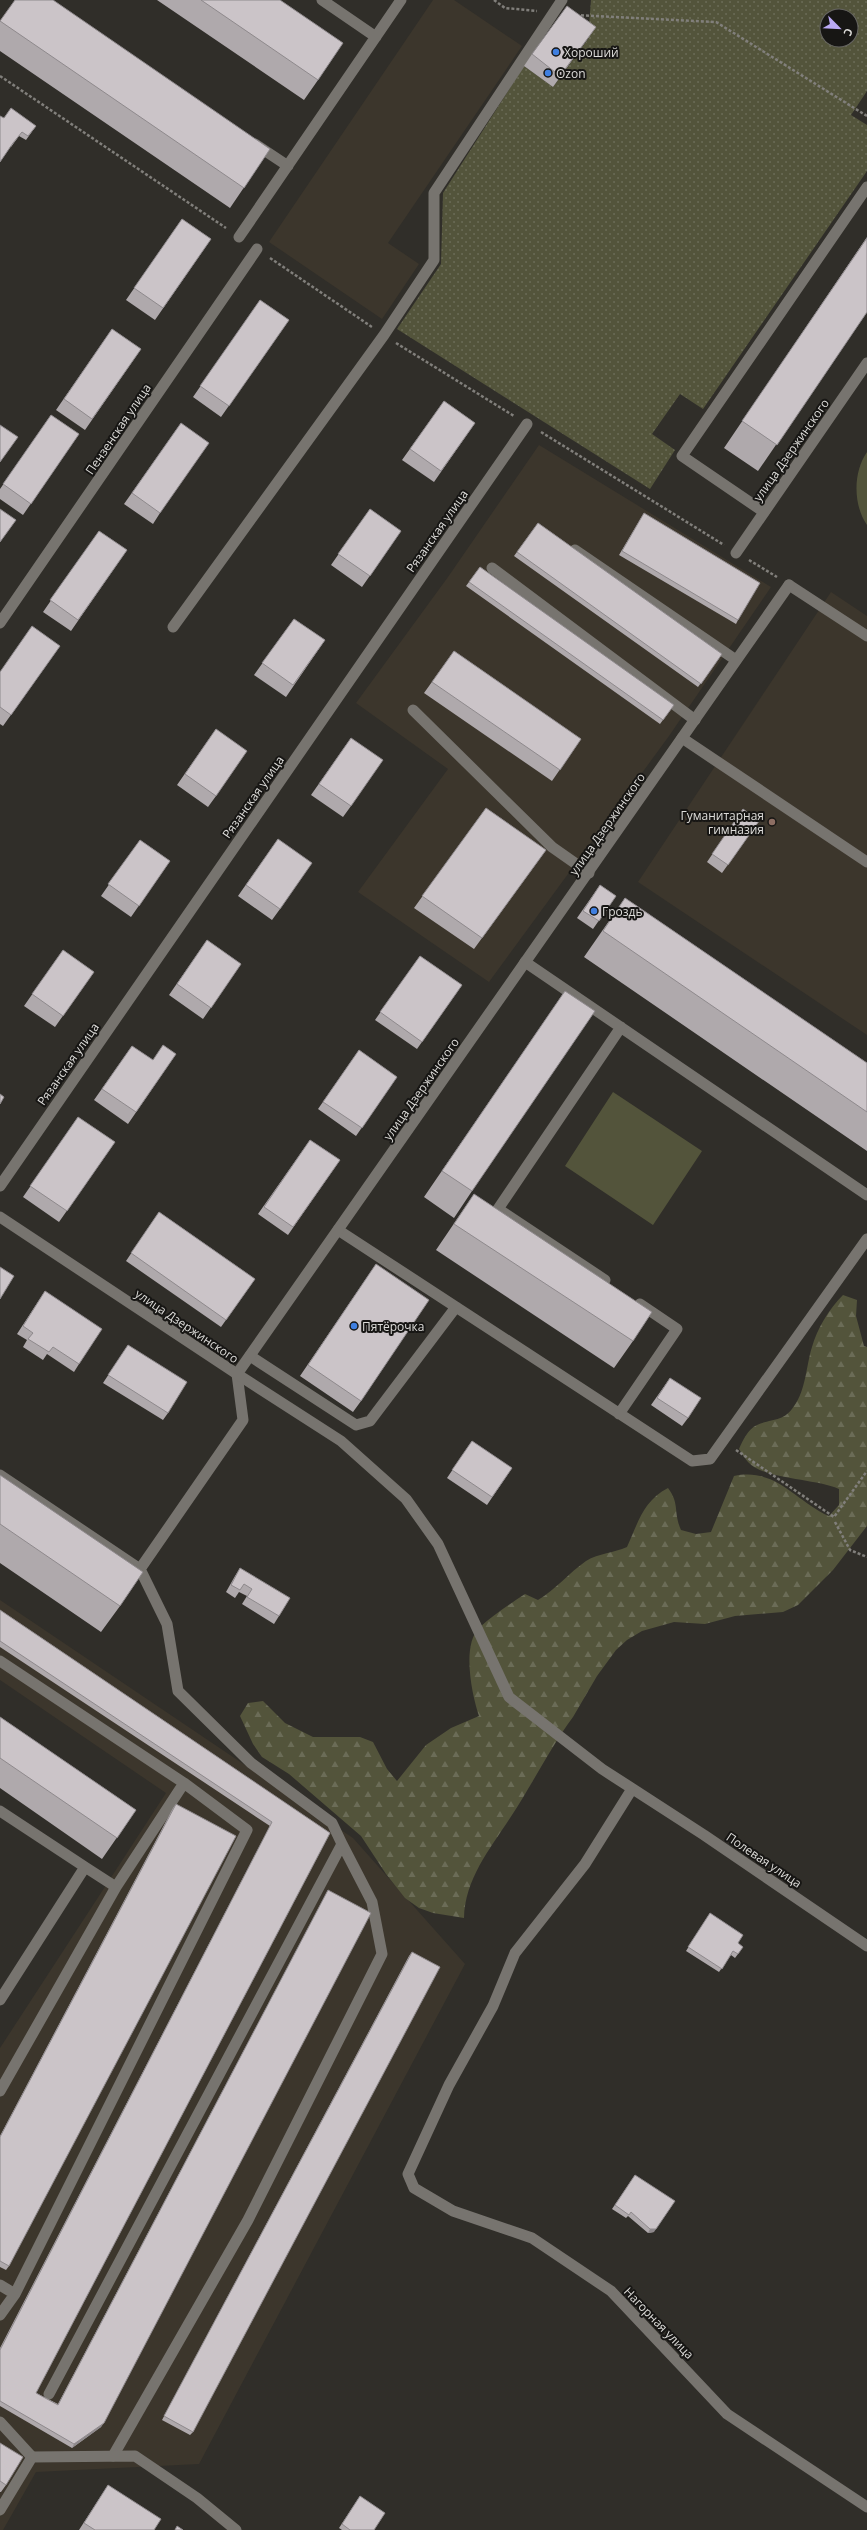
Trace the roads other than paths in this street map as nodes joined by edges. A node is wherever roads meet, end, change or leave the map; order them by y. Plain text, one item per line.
1 (322, 0) edge
2 (401, 0) edge
3 (562, 0) edge
4 (376, 37) junction
5 (248, 139) edge
6 (288, 166) junction
7 (867, 187) edge
8 (239, 237) road end
9 (257, 249) road end
10 (867, 363) edge
11 (527, 424) road end
12 (764, 512) junction
13 (564, 542) edge
14 (736, 553) road end
15 (492, 568) dead end
16 (0, 623) edge
17 (173, 627) dead end
18 (867, 636) edge
19 (736, 660) junction
20 (413, 710) dead end
21 (695, 720) junction
22 (682, 738) junction
23 (867, 862) edge
24 (589, 873) junction
25 (525, 962) junction
26 (620, 1027) junction
27 (0, 1186) edge
28 (867, 1195) edge
29 (0, 1216) edge
30 (338, 1230) junction
31 (867, 1239) edge
32 (617, 1289) edge
33 (631, 1298) edge
34 (456, 1307) junction
35 (250, 1356) junction
36 (237, 1374) junction
37 (619, 1414) junction
38 (0, 1475) edge
39 (140, 1569) junction
40 (0, 1661) edge
41 (184, 1783) junction
42 (632, 1789) junction
43 (0, 1810) edge
44 (342, 1844) junction
45 (85, 1867) junction
46 (116, 1887) junction
47 (867, 1946) edge
48 (0, 2000) edge
49 (0, 2091) edge
50 (0, 2285) edge
51 (14, 2294) junction
52 (0, 2315) edge
53 (49, 2394) dead end
54 (0, 2422) edge
55 (114, 2456) junction
56 (32, 2457) junction
57 (867, 2506) edge
58 (0, 2510) edge
59 (236, 2530) edge

1 - 4 street
2 - 4 street
3 - 17 street
4 - 6 street
5 - 6 street
6 - 8 street
7 - 12 street
9 - 16 street, Пензенская улица
10 - 12 street, улица Дзержинского
11 - 27 street, Рязанская улица
12 - 14 street, улица Дзержинского
13 - 19 street
15 - 21 street
18 - 19 street, улица Дзержинского
19 - 21 street, улица Дзержинского
20 - 24 street
21 - 22 street, улица Дзержинского
22 - 23 street
22 - 24 street, улица Дзержинского
24 - 25 street, улица Дзержинского
25 - 26 street
25 - 30 street, улица Дзержинского
26 - 28 street
26 - 32 street
29 - 36 street, улица Дзержинского
30 - 34 street
30 - 35 street, улица Дзержинского
31 - 37 street
33 - 37 street
34 - 35 street
34 - 37 street
35 - 36 street, улица Дзержинского
36 - 39 street
36 - 42 street, Полевая улица
38 - 39 street
39 - 44 street
40 - 41 street
41 - 46 street
41 - 51 street
42 - 47 street, Полевая улица
42 - 57 street, Нагорная улица
43 - 45 street
44 - 53 street
44 - 55 street
45 - 46 street
45 - 48 street
46 - 49 street
50 - 51 street
51 - 52 street
54 - 56 street
55 - 56 street
55 - 59 street
56 - 58 street

